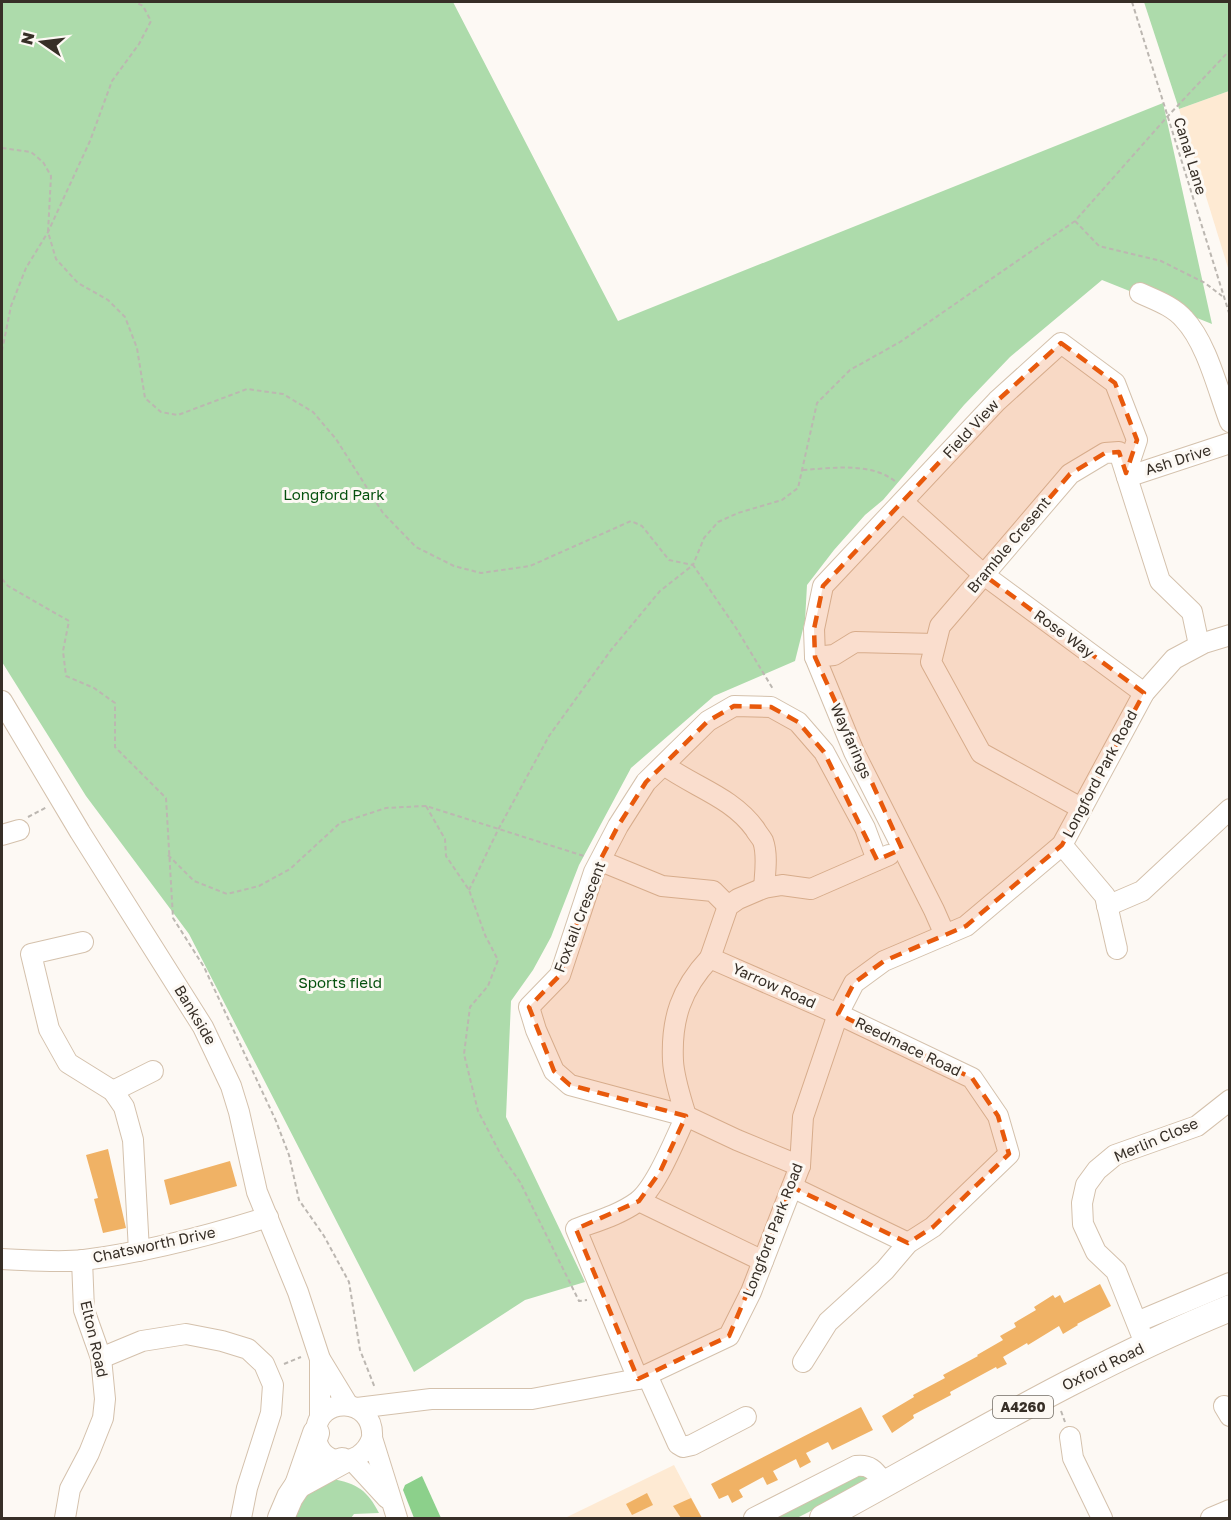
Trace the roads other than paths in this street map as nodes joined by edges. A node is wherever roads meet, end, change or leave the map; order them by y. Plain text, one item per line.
1 (1140, 294) dead end
2 (1230, 422) edge
3 (1230, 443) edge
4 (1127, 475) junction
5 (907, 498) junction
6 (984, 575) junction
7 (1228, 642) edge
8 (935, 644) junction
9 (1199, 645) junction
10 (815, 657) junction
11 (1144, 693) junction
12 (2, 701) edge
13 (664, 765) junction
14 (1081, 808) junction
15 (1230, 809) edge
16 (1062, 845) junction
17 (902, 849) junction
18 (877, 860) junction
19 (601, 861) junction
20 (764, 888) junction
21 (728, 906) junction
22 (1107, 906) junction
23 (945, 935) junction
24 (83, 942) dead end
25 (1117, 949) dead end
26 (710, 958) junction
27 (838, 1014) junction
28 (153, 1071) dead end
29 (113, 1091) junction
30 (1230, 1100) edge
31 (686, 1116) junction
32 (800, 1166) junction
33 (792, 1187) junction
34 (639, 1201) junction
35 (268, 1216) junction
36 (908, 1244) junction
37 (139, 1251) junction
38 (2, 1259) edge
39 (82, 1260) junction
40 (763, 1261) junction
41 (1230, 1283) edge
42 (1230, 1308) edge
43 (1137, 1322) junction
44 (1146, 1346) junction
45 (318, 1355) junction
46 (101, 1358) junction
47 (803, 1362) dead end
48 (642, 1377) junction
49 (408, 1402) junction
50 (353, 1406) junction
51 (747, 1417) dead end
52 (318, 1425) junction
53 (372, 1432) junction
54 (1070, 1437) dead end
55 (347, 1461) junction
56 (885, 1484) junction
57 (298, 1485) junction
58 (394, 1510) edge
59 (1230, 1510) edge
60 (65, 1518) edge
61 (241, 1518) edge
62 (281, 1518) edge
63 (754, 1518) edge
64 (823, 1518) edge
65 (1102, 1518) edge
66 (1211, 1518) edge

1 - 2 street
3 - 4 street, Ash Drive
4 - 5 street, Field View
4 - 6 street, Bramble Cresent
4 - 9 street, Bramble Cresent
5 - 6 street, Rose Way
5 - 10 street, Field View
6 - 8 street, Bramble Cresent
6 - 11 street, Rose Way
7 - 9 street, Longford Park Road
8 - 10 street
8 - 14 street, Bramble Cresent
9 - 11 street, Longford Park Road
10 - 17 street, Wayfarings
11 - 14 street, Longford Park Road
12 - 35 street, Bankside
13 - 18 street, Foxtail Crescent
13 - 19 street, Foxtail Crescent
13 - 20 street
14 - 16 street, Longford Park Road
15 - 22 street
16 - 22 street
16 - 23 street, Longford Park Road
17 - 18 street
17 - 23 street, Wayfarings
18 - 20 street
19 - 21 street
19 - 31 street, Foxtail Crescent
20 - 21 street
21 - 26 street
22 - 25 street
23 - 27 street, Longford Park Road
24 - 29 street
26 - 27 street, Yarrow Road
26 - 31 street
27 - 32 street, Longford Park Road
27 - 36 street, Reedmace Road
28 - 29 street
29 - 37 street
30 - 43 street, Merlin Close
31 - 32 street
31 - 34 street
32 - 33 street, Longford Park Road
33 - 36 street
33 - 40 street, Longford Park Road
34 - 40 street
34 - 48 street
35 - 37 street, Chatsworth Drive
35 - 45 street, Bankside
36 - 47 street
37 - 39 street, Chatsworth Drive
38 - 39 street, Chatsworth Drive
39 - 46 street, Elton Road
40 - 48 street, Longford Park Road
41 - 43 street
42 - 44 main road, Oxford Road / A4260
43 - 44 street, Merlin Close
44 - 56 main road, Oxford Road / A4260
45 - 50 street, Bankside
45 - 52 street, Bankside
46 - 60 street, Elton Road
46 - 61 street
48 - 49 street, Longford Park Road
48 - 51 street
49 - 50 street, Longford Park Road
49 - 53 street, Longford Park Road
50 - 52 street
50 - 53 street
52 - 55 street
52 - 57 main road
53 - 55 street
53 - 58 street
54 - 65 street
55 - 57 main road
55 - 58 street
56 - 63 street
56 - 64 main road, Oxford Road / A4260
57 - 62 main road
59 - 66 street

